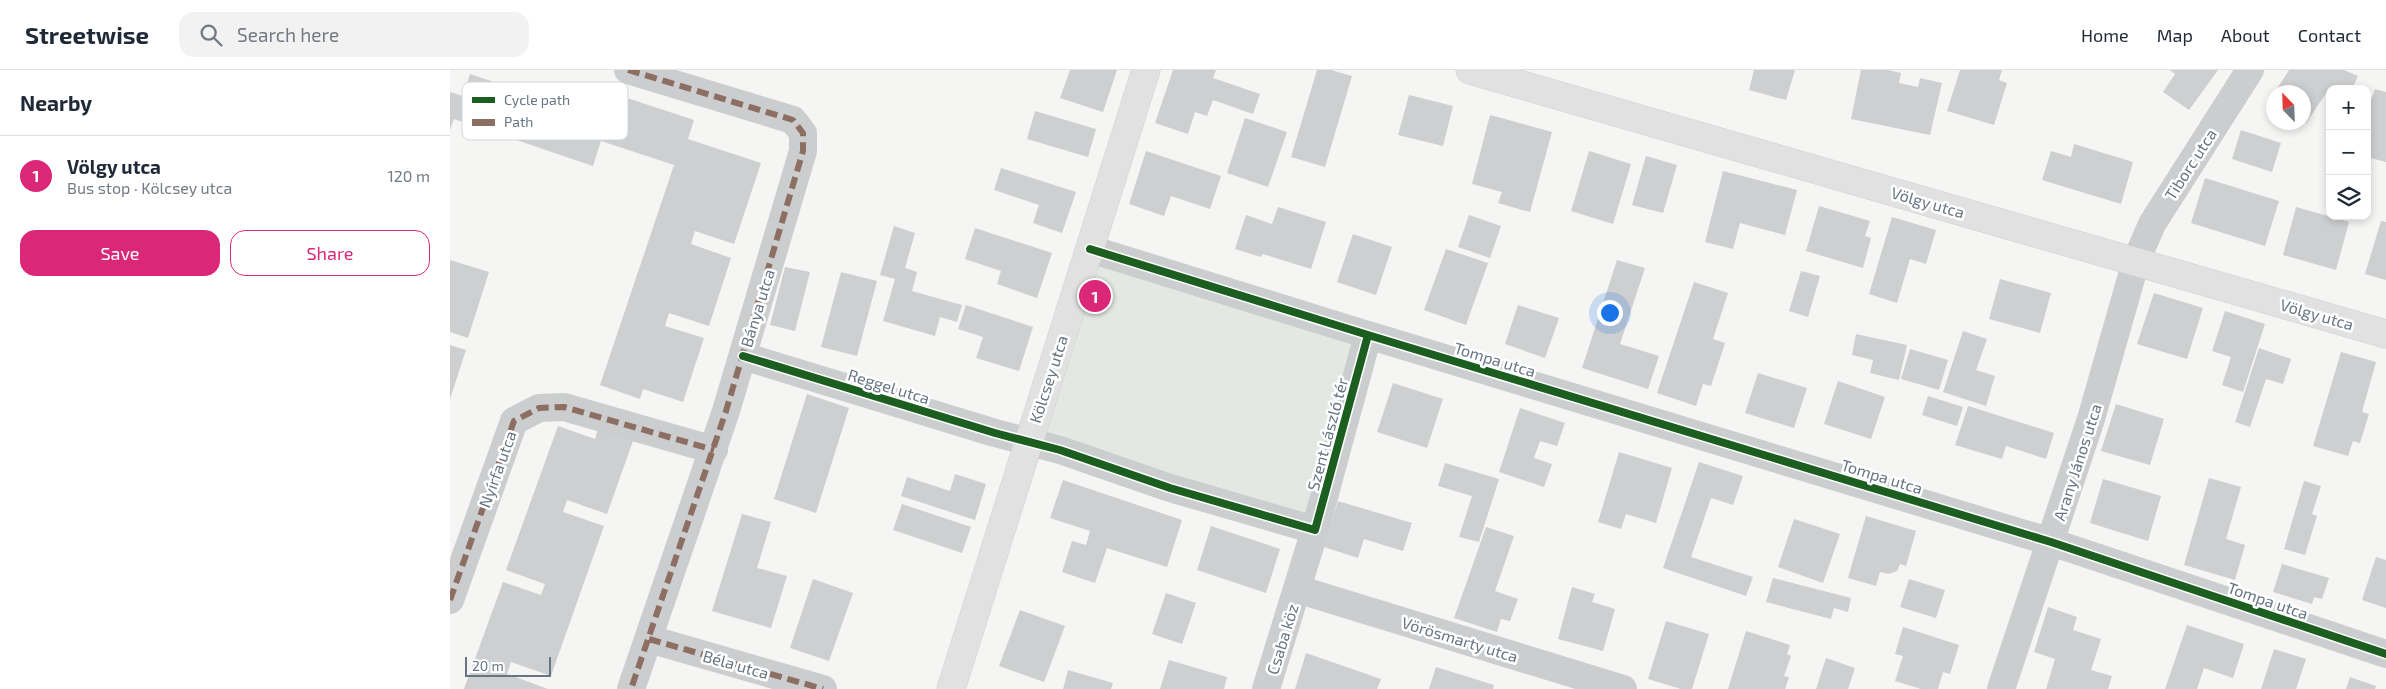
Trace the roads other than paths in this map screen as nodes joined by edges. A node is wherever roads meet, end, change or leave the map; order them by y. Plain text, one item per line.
1 (628, 70) edge
2 (1146, 70) edge
3 (1470, 70) edge
4 (2250, 70) edge
5 (1090, 249) junction
6 (2136, 262) junction
7 (2386, 334) edge
8 (1368, 335) junction
9 (743, 356) junction
10 (1027, 442) junction
11 (714, 450) junction
12 (1315, 530) junction
13 (2052, 542) junction
14 (1297, 589) junction
15 (450, 600) edge
16 (649, 639) junction
17 (2386, 654) edge
18 (631, 689) edge
19 (823, 689) edge
20 (951, 689) edge
21 (1266, 689) edge
22 (1623, 689) edge
23 (2001, 689) edge

1 - 9 street, Bánya utca
2 - 5 street, Kölcsey utca
3 - 6 street, Völgy utca
4 - 6 street, Tiborc utca
5 - 8 street
5 - 10 street, Kölcsey utca
6 - 7 street, Völgy utca
6 - 13 street, Arany János utca
8 - 12 street, Szent László tér
8 - 13 street, Tompa utca
9 - 10 street, Reggel utca
9 - 11 street, Bánya utca
10 - 12 street
10 - 20 street, Kölcsey utca
11 - 15 street, Nyírfa utca
11 - 16 street, Bánya utca
12 - 14 street, Szent László tér
13 - 17 street, Tompa utca
13 - 23 street, Arany János utca
14 - 21 street, Csaba köz
14 - 22 street, Vörösmarty utca
16 - 18 street, Bánya utca
16 - 19 street, Béla utca

